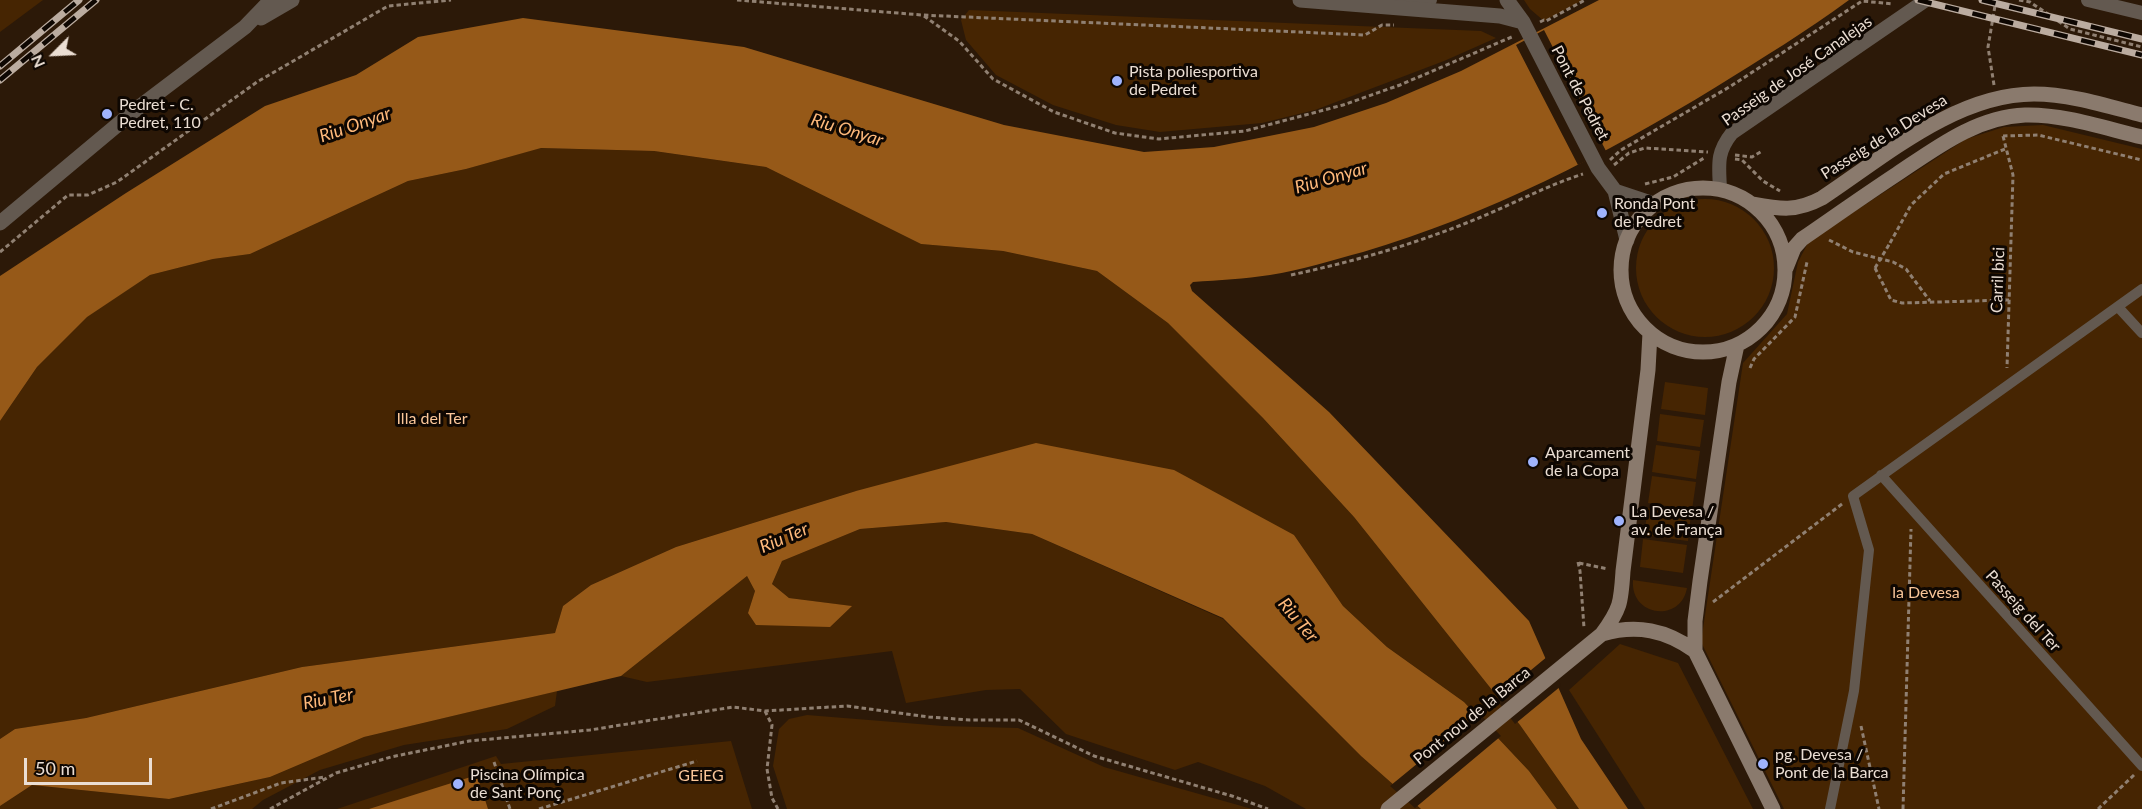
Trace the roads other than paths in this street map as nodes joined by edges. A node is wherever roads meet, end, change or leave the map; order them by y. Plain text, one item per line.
1 (271, 0) edge
2 (292, 0) edge
3 (1300, 0) edge
4 (1430, 0) edge
5 (1507, 0) edge
6 (1516, 0) edge
7 (1926, 0) edge
8 (2088, 0) edge
9 (1364, 4) junction
10 (2142, 13) edge
11 (1524, 25) junction
12 (245, 27) junction
13 (2142, 115) edge
14 (2142, 137) edge
15 (1720, 189) junction
16 (1615, 191) junction
17 (1654, 204) junction
18 (1753, 204) junction
19 (0, 223) edge
20 (1627, 240) junction
21 (1786, 269) junction
22 (2142, 289) edge
23 (2118, 307) junction
24 (1650, 333) junction
25 (2142, 333) edge
26 (1737, 345) junction
27 (1881, 475) junction
28 (1602, 634) junction
29 (1695, 651) junction
30 (2138, 771) edge
31 (1388, 809) edge
32 (1773, 809) edge
33 (1830, 809) edge

1 - 12 street
2 - 12 street
3 - 9 street
4 - 9 street
5 - 11 street, Pont de Pedret
6 - 11 street
7 - 15 street, Passeig de José Canalejas
8 - 10 street
9 - 11 street
11 - 16 street, Pont de Pedret
12 - 19 street
13 - 18 main road, Passeig de la Devesa
14 - 21 main road
15 - 17 main road
15 - 18 main road
16 - 17 street
16 - 20 street
17 - 20 main road
18 - 21 main road
20 - 24 main road
21 - 26 main road
22 - 23 street
23 - 25 street
23 - 27 street
24 - 26 main road
24 - 28 main road
26 - 29 main road
27 - 30 street, Passeig del Ter
27 - 33 street
28 - 29 main road
28 - 31 main road, Pont nou de la Barca
29 - 32 main road

